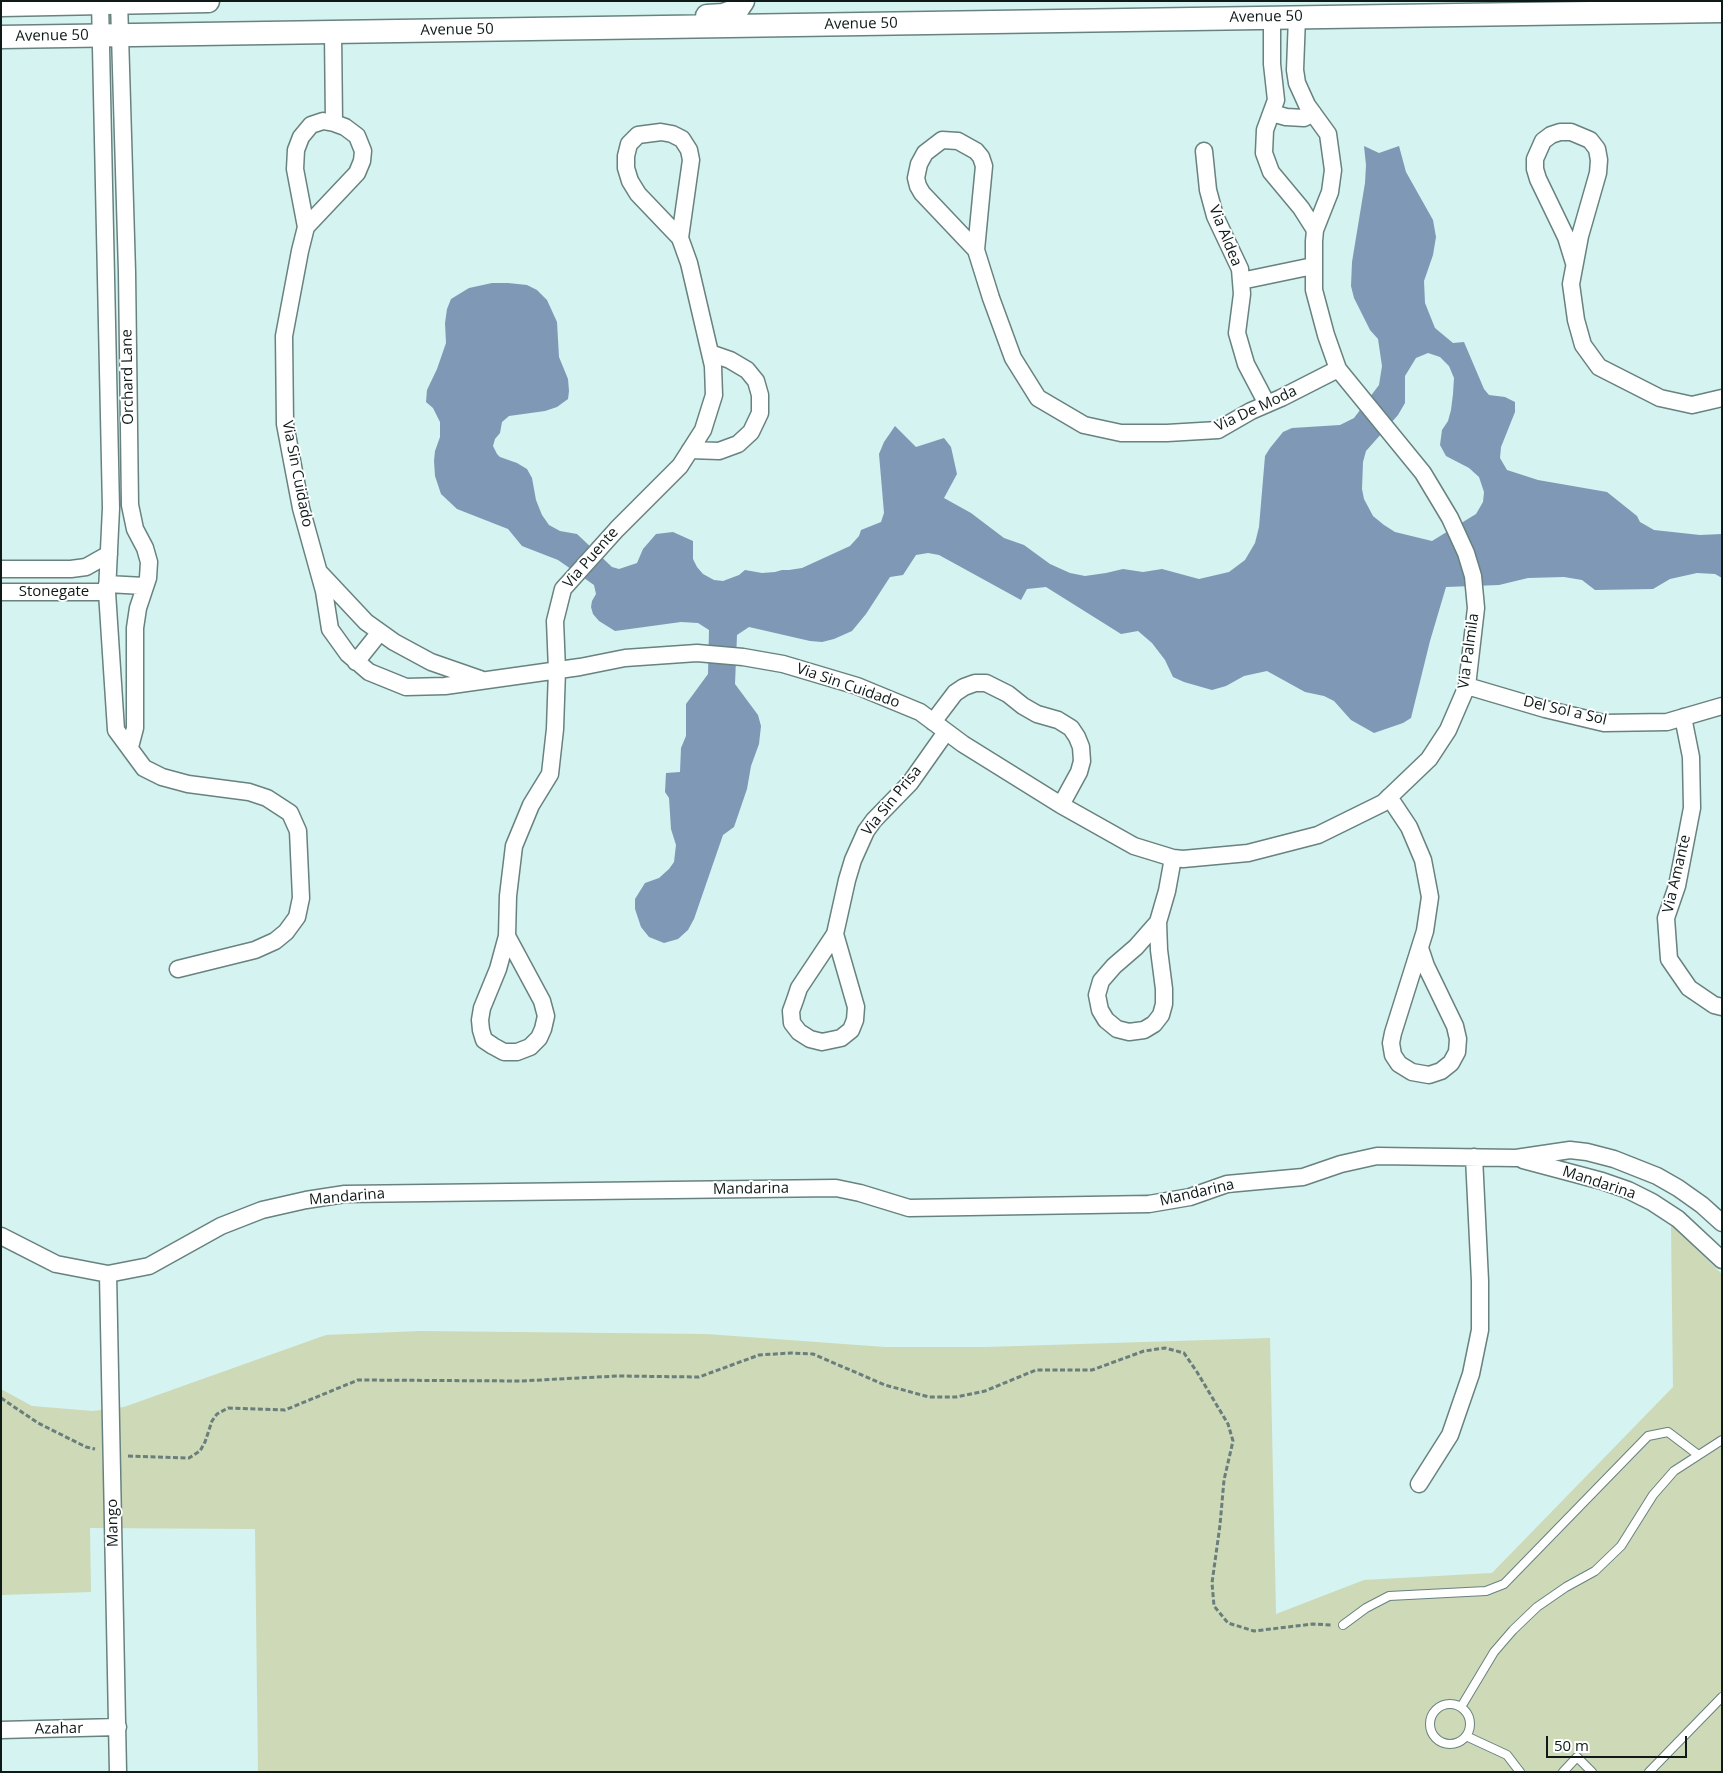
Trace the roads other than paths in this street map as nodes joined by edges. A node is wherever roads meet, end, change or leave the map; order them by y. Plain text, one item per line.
1 (208, 1) edge
2 (743, 1) edge
3 (109, 2) edge
4 (1, 4) edge
5 (1271, 9) edge
6 (1297, 9) edge
7 (1722, 11) edge
8 (497, 29) junction
9 (333, 32) junction
10 (110, 35) junction
11 (1, 37) edge
12 (1272, 113) junction
13 (1313, 113) junction
14 (334, 123) junction
15 (1204, 151) dead end
16 (306, 228) junction
17 (1316, 230) junction
18 (680, 238) junction
19 (976, 250) junction
20 (1574, 262) junction
21 (1313, 266) junction
22 (1241, 280) junction
23 (710, 353) junction
24 (1338, 369) junction
25 (1722, 398) edge
26 (1267, 404) junction
27 (690, 450) junction
28 (110, 554) junction
29 (1, 570) edge
30 (318, 571) junction
31 (144, 586) junction
32 (107, 588) junction
33 (1, 592) edge
34 (380, 632) junction
35 (356, 662) junction
36 (557, 670) junction
37 (484, 680) junction
38 (1467, 686) junction
39 (1722, 706) edge
40 (1683, 718) junction
41 (940, 727) junction
42 (130, 747) junction
43 (1389, 797) junction
44 (1061, 805) junction
45 (1173, 858) junction
46 (1158, 922) junction
47 (835, 934) junction
48 (507, 936) junction
49 (1420, 948) junction
50 (178, 969) dead end
51 (1722, 1007) edge
52 (1474, 1157) junction
53 (1516, 1158) junction
54 (1722, 1223) edge
55 (1, 1236) edge
56 (1722, 1260) edge
57 (108, 1274) junction
58 (1721, 1443) edge
59 (1697, 1454) junction
60 (1419, 1484) dead end
61 (1343, 1625) road end
62 (1722, 1697) edge
63 (1461, 1707) junction
64 (118, 1727) junction
65 (1, 1730) edge
66 (1466, 1736) junction
67 (118, 1772) edge
68 (1520, 1772) edge
69 (1562, 1772) edge
70 (1592, 1772) edge
71 (1650, 1772) edge

1 - 3 main road
2 - 8 main road
3 - 4 main road
3 - 10 street, Orchard Lane
5 - 6 main road, Avenue 50
5 - 8 main road, Avenue 50
5 - 12 street
6 - 7 main road, Avenue 50
6 - 13 street, Via Palmila
8 - 9 main road, Avenue 50
9 - 10 main road, Avenue 50
9 - 14 street
10 - 11 main road, Avenue 50
10 - 28 street, Orchard Lane
10 - 31 street, Orchard Lane
12 - 13 street
12 - 17 street
13 - 17 street, Via Palmila
14 - 16 street, Via Sin Cuidado
14 - 16 street, Via Sin Cuidado
15 - 22 street, Via Aldea
16 - 30 street, Via Sin Cuidado
17 - 21 street, Via Palmila
18 - 18 street, Via Puente
18 - 23 street, Via Puente
19 - 19 street, Via De Moda
19 - 26 street, Via De Moda
20 - 20 street
20 - 25 street
21 - 22 street
21 - 24 street, Via Palmila
22 - 26 street, Via Aldea
23 - 27 street, Via Puente
23 - 27 street
24 - 26 street, Via De Moda
24 - 38 street, Via Palmila
27 - 36 street, Via Puente
28 - 29 street, Stonegate
28 - 32 street, Orchard Lane
30 - 34 street, Via Sin Cuidado
30 - 35 street, Via Sin Cuidado
31 - 32 street, Stonegate
31 - 42 street, Orchard Lane
32 - 33 street, Stonegate
32 - 42 street, Orchard Lane
34 - 35 street
34 - 37 street, Via Sin Cuidado
35 - 37 street, Via Sin Cuidado
36 - 37 street, Via Sin Cuidado
36 - 41 street, Via Sin Cuidado
36 - 48 street, Via Puente
38 - 40 street, Del Sol a Sol
38 - 43 street, Via Palmila
39 - 40 street, Del Sol a Sol
40 - 51 street, Via Amante
41 - 44 street, Via Sin Cuidado
41 - 44 street, Via Sin Prisa
41 - 47 street, Via Sin Prisa
42 - 50 street, Orchard Lane
43 - 45 street, Via Palmila
43 - 49 street
44 - 45 street, Via Sin Cuidado
45 - 46 street
46 - 46 street
47 - 47 street, Via Sin Prisa
48 - 48 street, Via Puente
49 - 49 street
52 - 53 street, Mandarina
52 - 57 street, Mandarina
52 - 60 street
53 - 54 street, Mandarina
53 - 56 street, Mandarina
55 - 57 street, Mandarina
57 - 64 street, Mango
58 - 59 lane
59 - 61 lane
59 - 63 lane
62 - 71 lane
63 - 66 lane
63 - 66 lane
64 - 65 street, Azahar
64 - 67 street, Mango
66 - 68 lane
69 - 70 lane

